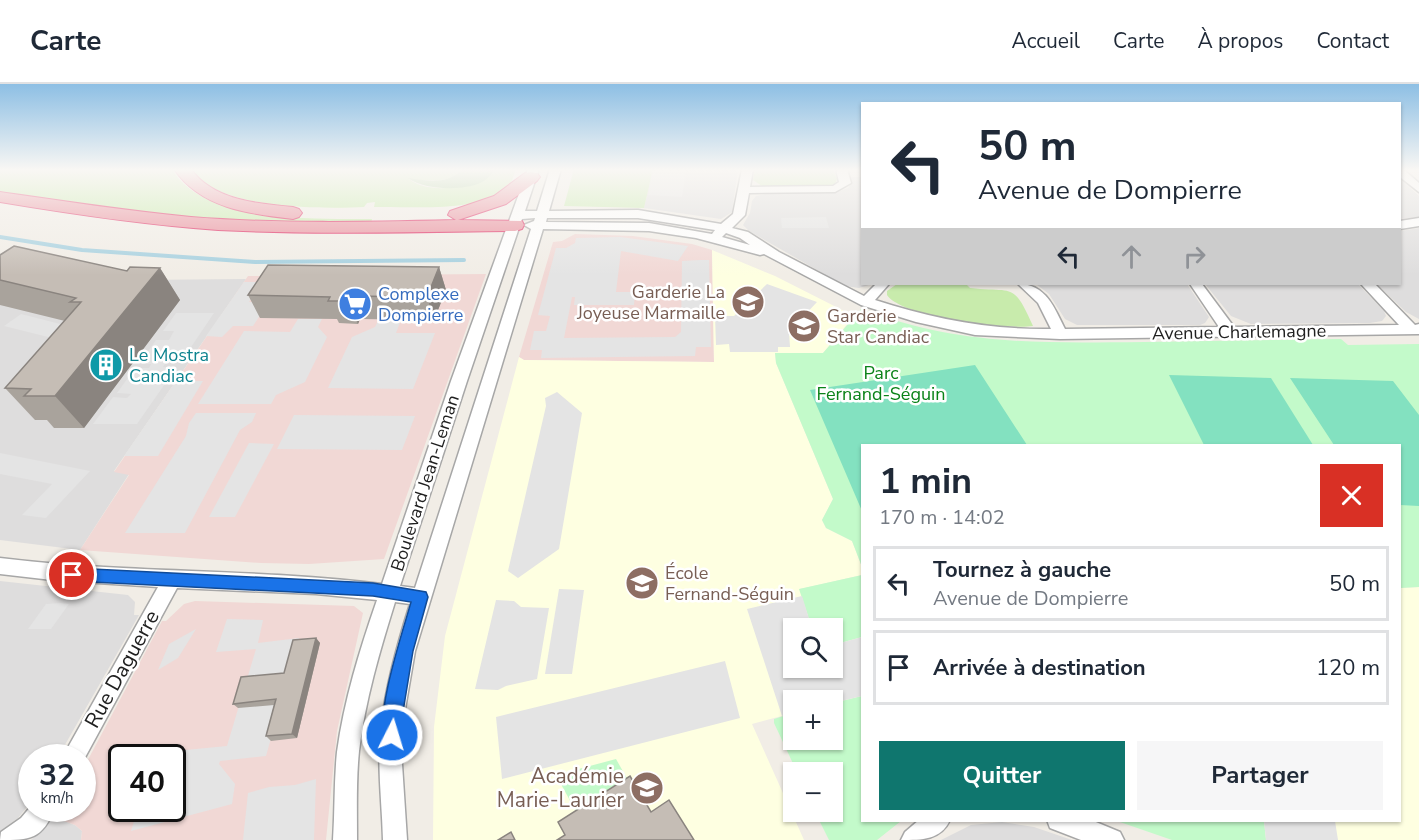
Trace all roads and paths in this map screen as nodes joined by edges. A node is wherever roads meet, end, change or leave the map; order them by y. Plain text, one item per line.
1 (48, 204) edge
2 (246, 204) edge
3 (488, 204) edge
4 (522, 204) edge
5 (546, 204) edge
6 (743, 204) edge
7 (457, 215) junction
8 (541, 219) junction
9 (516, 220) junction
10 (1419, 222) edge
11 (1401, 225) edge
12 (725, 229) junction
13 (712, 237) junction
14 (775, 255) junction
15 (882, 285) edge
16 (1025, 285) edge
17 (1197, 285) edge
18 (1369, 285) edge
19 (866, 302) junction
20 (1415, 329) edge
21 (1230, 332) junction
22 (1060, 334) junction
23 (0, 566) edge
24 (171, 581) junction
25 (389, 592) junction
26 (421, 597) junction
27 (81, 744) edge
28 (32, 822) edge
29 (936, 822) edge
30 (1064, 822) edge
31 (9, 840) edge
32 (345, 840) edge
33 (395, 840) edge
34 (913, 840) edge
35 (1113, 840) edge

1 - 9 highway
2 - 7 highway
3 - 7 highway
4 - 9 street, Boulevard Jean-Leman
5 - 8 street, Boulevard Jean-Leman
6 - 12 street
7 - 9 highway
8 - 9 street, Avenue Charlemagne
8 - 12 street, Avenue Charlemagne
8 - 13 street, Avenue Charlemagne
8 - 26 street, Boulevard Jean-Leman
9 - 25 street, Boulevard Jean-Leman
10 - 11 street
12 - 13 street
12 - 14 street, Avenue Charlemagne
13 - 14 street, Avenue Charlemagne
14 - 19 street, Avenue Charlemagne
15 - 19 street
16 - 22 street
17 - 21 street
18 - 20 street
19 - 22 street, Avenue Charlemagne
20 - 21 street, Avenue Charlemagne
21 - 22 street, Avenue Charlemagne
23 - 24 street
24 - 25 street
24 - 27 street, Rue Daguerre
25 - 26 street
25 - 32 street, Boulevard Jean-Leman
26 - 33 street, Boulevard Jean-Leman
28 - 31 street
29 - 34 street
30 - 35 street

